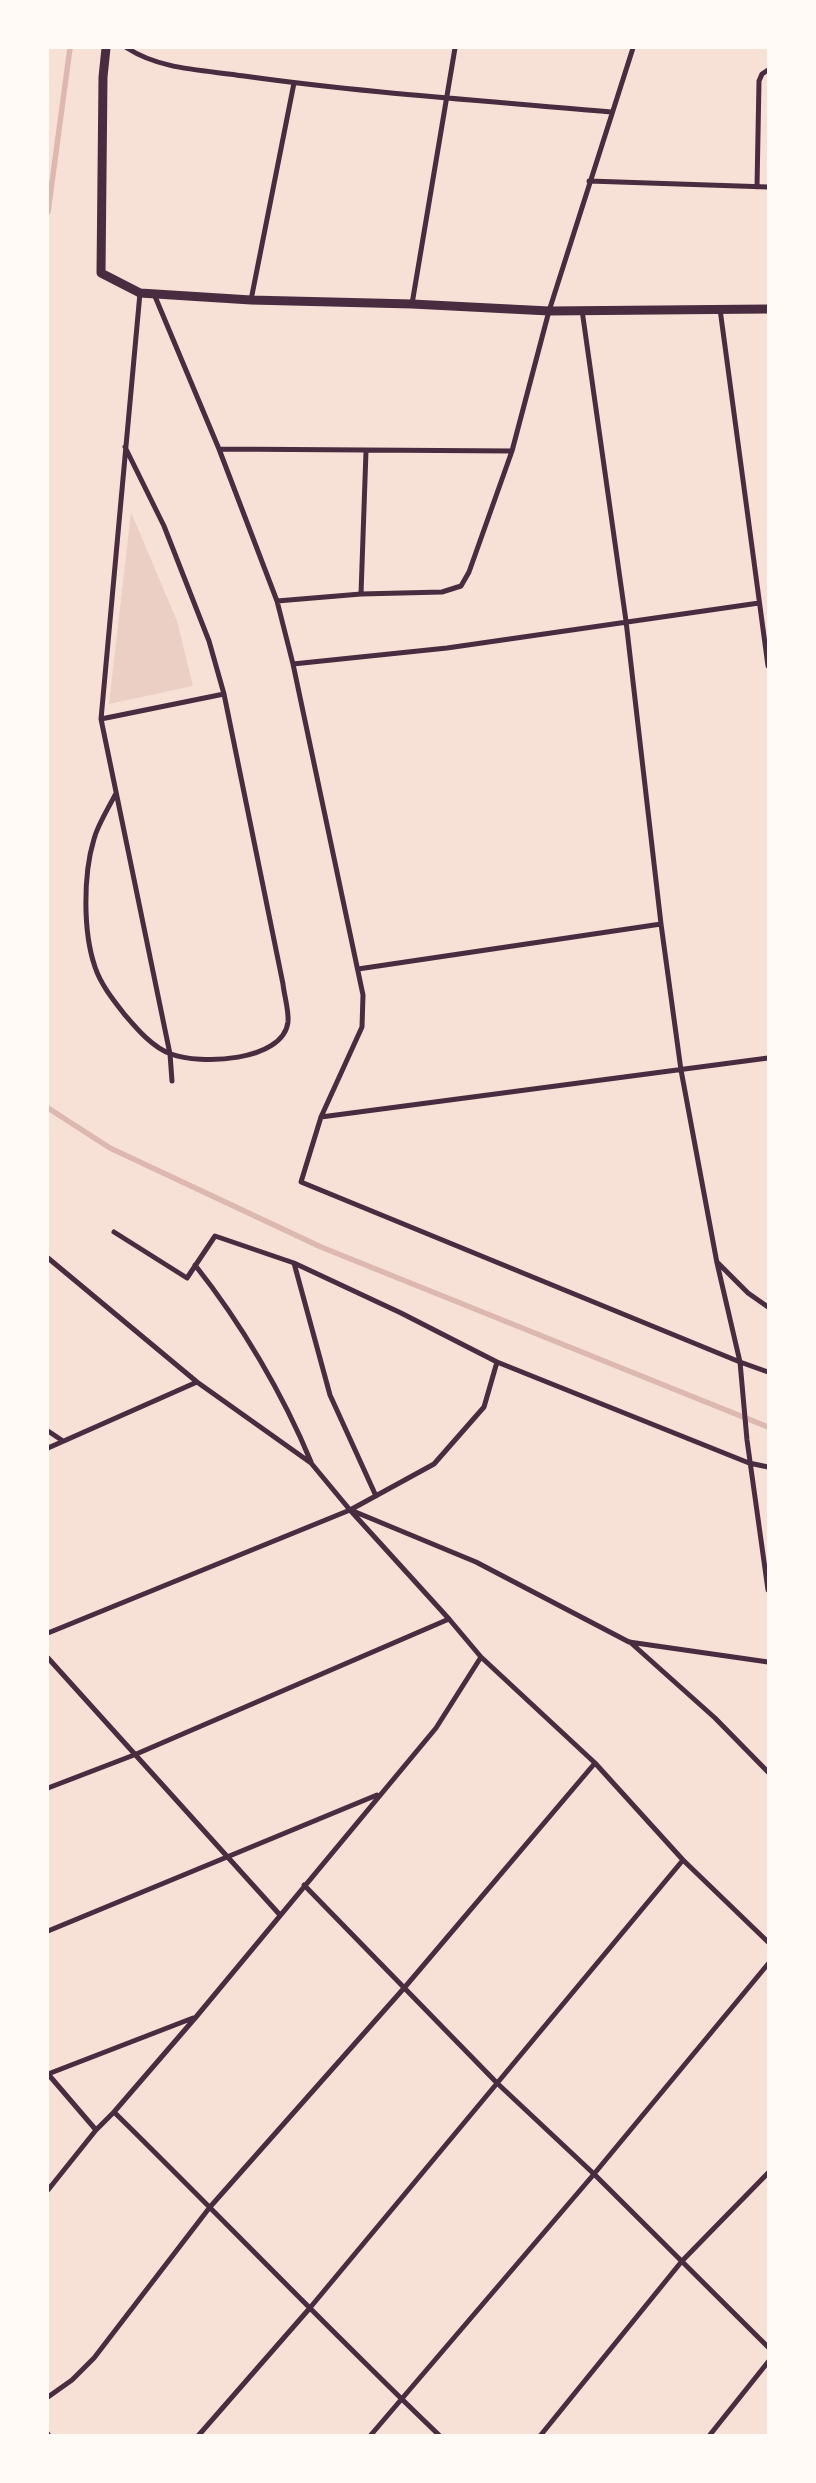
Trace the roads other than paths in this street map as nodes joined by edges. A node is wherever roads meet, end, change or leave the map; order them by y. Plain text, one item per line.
1 (106, 48) edge
2 (127, 48) edge
3 (455, 48) edge
4 (633, 48) edge
5 (768, 70) edge
6 (294, 83) junction
7 (447, 97) junction
8 (611, 112) junction
9 (589, 182) junction
10 (757, 187) junction
11 (768, 187) edge
12 (140, 293) junction
13 (154, 294) junction
14 (251, 300) junction
15 (412, 304) junction
16 (720, 308) junction
17 (582, 309) junction
18 (768, 309) edge
19 (549, 310) junction
20 (125, 447) junction
21 (219, 449) junction
22 (366, 451) junction
23 (512, 451) junction
24 (361, 594) junction
25 (277, 601) junction
26 (759, 603) junction
27 (626, 621) junction
28 (293, 664) junction
29 (768, 666) edge
30 (224, 694) junction
31 (101, 718) junction
32 (115, 795) junction
33 (661, 924) junction
34 (358, 970) junction
35 (170, 1054) junction
36 (768, 1058) edge
37 (681, 1070) junction
38 (172, 1081) dead end
39 (321, 1117) junction
40 (114, 1232) dead end
41 (48, 1258) edge
42 (294, 1263) junction
43 (718, 1263) junction
44 (195, 1265) junction
45 (768, 1307) edge
46 (497, 1362) junction
47 (740, 1362) junction
48 (768, 1372) edge
49 (197, 1382) junction
50 (48, 1431) edge
51 (63, 1441) junction
52 (48, 1448) edge
53 (311, 1462) junction
54 (750, 1462) junction
55 (768, 1467) edge
56 (376, 1496) junction
57 (350, 1510) junction
58 (768, 1590) edge
59 (449, 1619) junction
60 (48, 1633) edge
61 (629, 1642) junction
62 (481, 1657) junction
63 (48, 1658) edge
64 (768, 1662) edge
65 (134, 1755) junction
66 (595, 1764) junction
67 (768, 1772) edge
68 (48, 1788) edge
69 (379, 1794) junction
70 (228, 1856) junction
71 (683, 1860) junction
72 (304, 1885) junction
73 (280, 1915) junction
74 (48, 1931) edge
75 (768, 1942) edge
76 (768, 1964) edge
77 (405, 1987) junction
78 (196, 2017) junction
79 (48, 2074) edge
80 (497, 2083) junction
81 (114, 2112) junction
82 (96, 2130) junction
83 (768, 2173) edge
84 (594, 2174) junction
85 (48, 2190) edge
86 (210, 2207) junction
87 (682, 2261) junction
88 (309, 2309) junction
89 (768, 2347) edge
90 (768, 2362) edge
91 (48, 2397) edge
92 (402, 2399) junction
93 (198, 2436) edge
94 (370, 2436) edge
95 (440, 2436) edge
96 (540, 2436) edge
97 (709, 2436) edge

1 - 12 street
2 - 6 street
3 - 7 street
4 - 8 street
5 - 10 street
6 - 7 street
6 - 14 street
7 - 8 street
7 - 15 street
8 - 9 street
9 - 10 street
9 - 19 street
10 - 11 street
12 - 13 street
12 - 20 street
13 - 14 street
13 - 21 street
14 - 15 street
15 - 19 street
16 - 17 street
16 - 18 street
16 - 26 street
17 - 19 street
17 - 27 street
19 - 23 street
20 - 30 street
20 - 31 street
21 - 22 street
21 - 25 street
22 - 23 street
22 - 24 street
23 - 24 street
24 - 25 street
25 - 28 street
26 - 27 street
26 - 29 street
27 - 28 street
27 - 33 street
28 - 34 street
30 - 31 street
30 - 35 street
31 - 32 street
32 - 35 street
32 - 35 street
33 - 34 street
33 - 37 street
34 - 39 street
35 - 38 street
36 - 37 street
37 - 39 street
37 - 43 street
39 - 47 street
40 - 44 street
41 - 49 street
42 - 44 street
42 - 46 street
42 - 56 street
43 - 45 street
43 - 47 street
44 - 53 street
46 - 54 street
46 - 56 street
47 - 48 street
47 - 54 street
49 - 51 street
49 - 53 street
50 - 51 street
51 - 52 street
53 - 57 street
54 - 55 street
54 - 58 street
56 - 57 street
57 - 59 street
57 - 60 street
57 - 61 street
59 - 62 street
59 - 65 street
61 - 64 street
61 - 67 street
62 - 66 street
62 - 69 street
63 - 65 street
65 - 68 street
65 - 70 street
66 - 71 street
66 - 77 street
69 - 70 street
69 - 72 street
70 - 73 street
70 - 74 street
71 - 75 street
71 - 80 street
72 - 73 street
72 - 77 street
73 - 78 street
76 - 84 street
77 - 80 street
77 - 86 street
78 - 79 street
78 - 81 street
79 - 82 street
80 - 84 street
80 - 88 street
81 - 82 street
81 - 86 street
82 - 85 street
83 - 87 street
84 - 87 street
84 - 92 street
86 - 88 street
86 - 91 street
87 - 89 street
87 - 96 street
88 - 92 street
88 - 93 street
90 - 97 street
92 - 94 street
92 - 95 street

